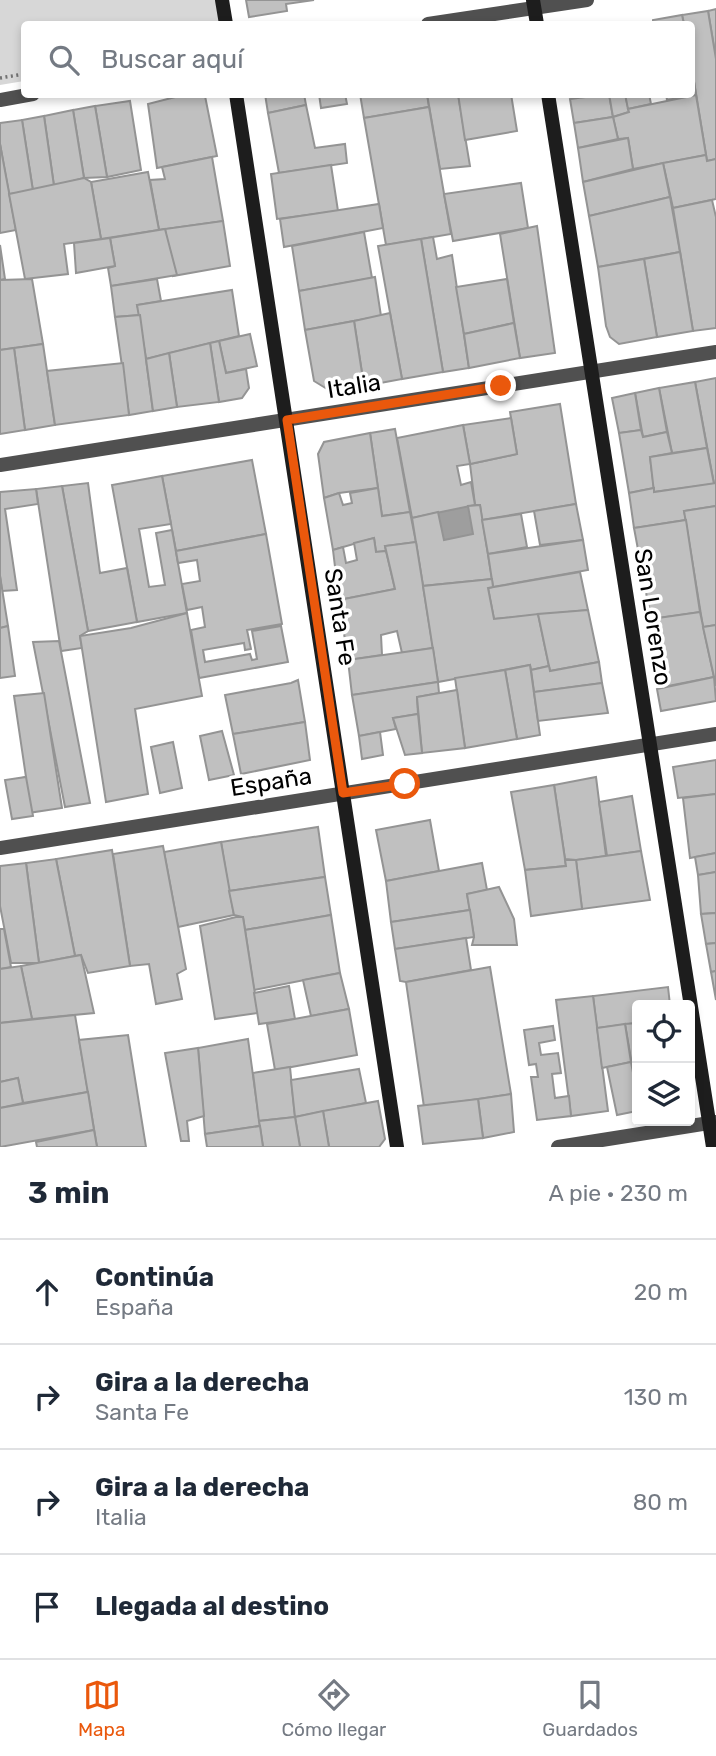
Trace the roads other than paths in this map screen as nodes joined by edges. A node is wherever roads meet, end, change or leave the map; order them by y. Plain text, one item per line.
1 (222, 0) edge
2 (587, 0) edge
3 (534, 4) edge
4 (226, 21) edge
5 (444, 21) edge
6 (21, 96) edge
7 (237, 98) edge
8 (549, 98) edge
9 (0, 100) edge
10 (716, 352) edge
11 (591, 372) junction
12 (287, 420) junction
13 (0, 465) edge
14 (716, 734) edge
15 (650, 745) junction
16 (343, 793) junction
17 (0, 848) edge
18 (713, 1123) edge
19 (397, 1147) edge
20 (558, 1147) edge
21 (713, 1147) edge

1 - 4 main road
2 - 3 street
3 - 5 street
6 - 9 street
7 - 12 main road, Santa Fe
8 - 11 main road, San Lorenzo
10 - 11 street, Italia
11 - 12 street, Italia
11 - 15 main road, San Lorenzo
12 - 13 street, Italia
12 - 16 main road, Santa Fe
14 - 15 street, España
15 - 16 street, España
15 - 18 main road, San Lorenzo
16 - 17 street, España
16 - 19 main road, Santa Fe
18 - 20 street
18 - 21 main road, San Lorenzo

